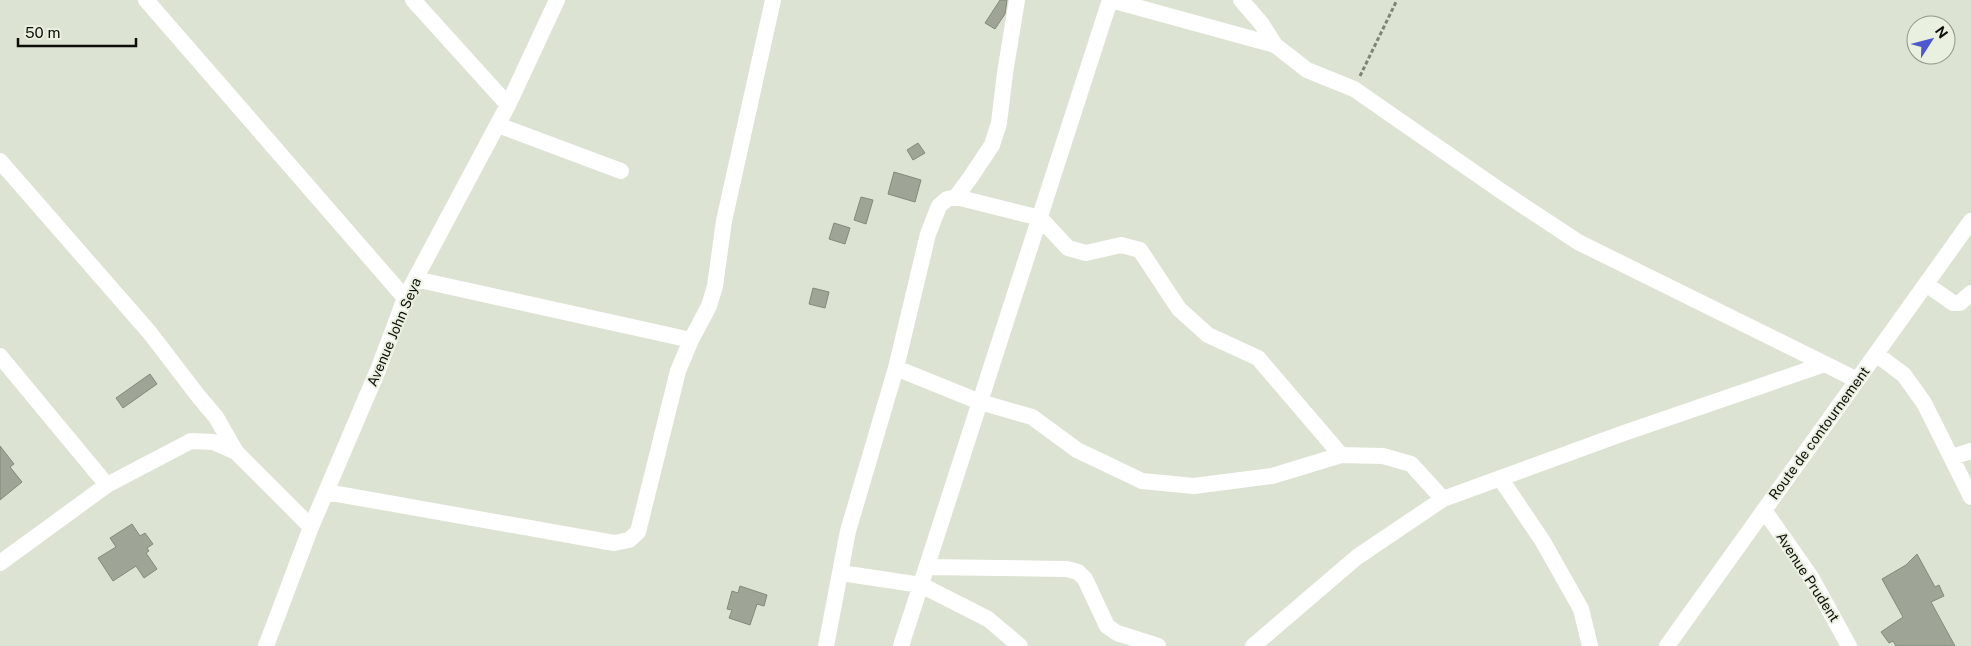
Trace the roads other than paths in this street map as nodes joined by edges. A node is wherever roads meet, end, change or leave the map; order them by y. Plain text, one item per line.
1 (146, 0) edge
2 (413, 0) edge
3 (557, 0) edge
4 (773, 0) edge
5 (1016, 0) edge
6 (1111, 0) edge
7 (1241, 0) edge
8 (1276, 46) junction
9 (508, 106) junction
10 (498, 125) junction
11 (0, 161) edge
12 (621, 170) dead end
13 (956, 197) junction
14 (1040, 218) junction
15 (1971, 221) edge
16 (415, 279) junction
17 (1926, 284) junction
18 (1971, 293) edge
19 (404, 298) junction
20 (691, 340) junction
21 (1876, 354) junction
22 (0, 356) edge
23 (1825, 364) junction
24 (896, 368) junction
25 (1857, 380) junction
26 (980, 402) junction
27 (1971, 451) edge
28 (236, 452) junction
29 (1341, 455) junction
30 (1952, 457) junction
31 (1500, 478) junction
32 (107, 485) junction
33 (326, 492) junction
34 (1971, 497) edge
35 (1443, 499) junction
36 (1764, 510) junction
37 (311, 527) junction
38 (0, 563) edge
39 (927, 567) junction
40 (840, 573) junction
41 (921, 585) junction
42 (266, 646) edge
43 (826, 646) edge
44 (901, 646) edge
45 (1020, 646) edge
46 (1158, 646) edge
47 (1254, 646) edge
48 (1590, 646) edge
49 (1667, 646) edge
50 (1849, 646) edge

1 - 19 street
2 - 9 street
3 - 9 street, Avenue John Seya
4 - 20 street
5 - 13 street
6 - 8 street
6 - 14 street
7 - 8 street
8 - 23 street
9 - 10 street, Avenue John Seya
10 - 12 street
10 - 16 street, Avenue John Seya
11 - 28 street
13 - 14 street
13 - 24 street
14 - 26 street
14 - 29 street
15 - 17 street, Route de contournement
16 - 19 street, Avenue John Seya
16 - 20 street
17 - 18 street
17 - 21 street, Route de contournement
19 - 33 street, Avenue John Seya
20 - 33 street
21 - 25 street, Route de contournement
21 - 30 street
22 - 32 street
23 - 25 street
23 - 31 street
24 - 26 street
24 - 40 street
25 - 36 street, Route de contournement
26 - 29 street
26 - 39 street
27 - 30 street
28 - 32 street
28 - 37 street
29 - 35 street
30 - 34 street
31 - 35 street
31 - 48 street
32 - 38 street
33 - 37 street, Avenue John Seya
35 - 47 street
36 - 49 street, Route de contournement
36 - 50 street, Avenue Prudent
37 - 42 street, Avenue John Seya
39 - 41 street
39 - 46 street
40 - 41 street
40 - 43 street
41 - 44 street
41 - 45 street

